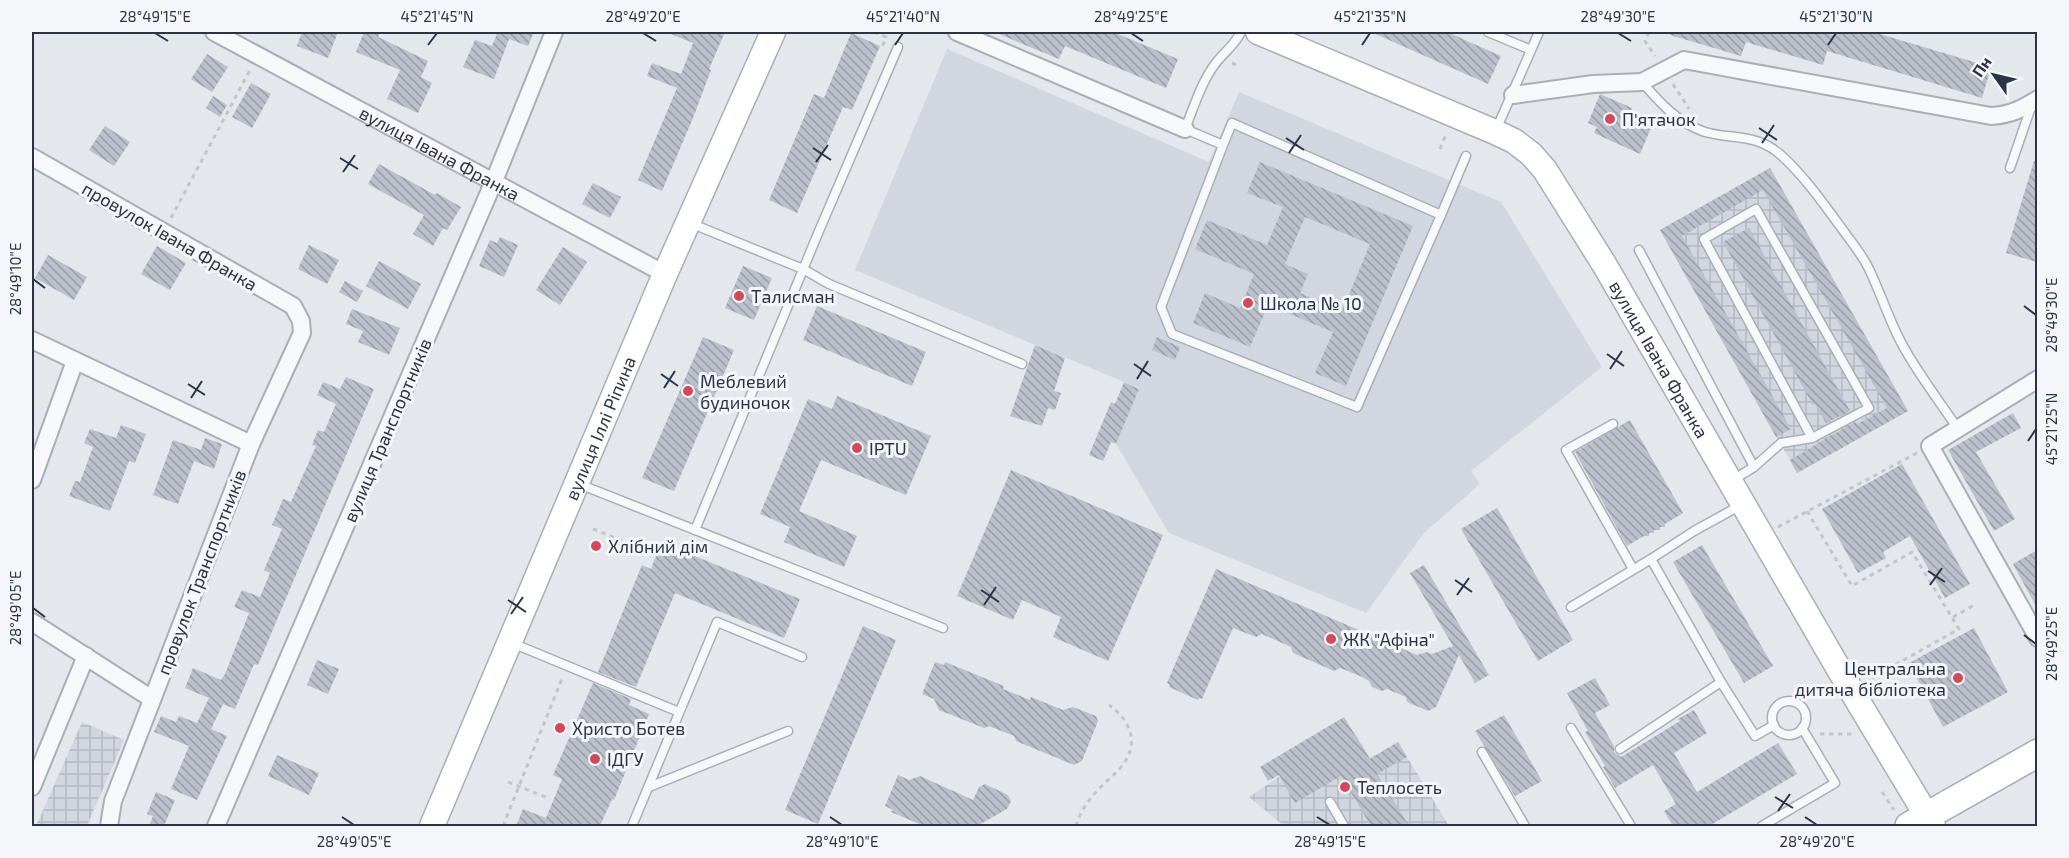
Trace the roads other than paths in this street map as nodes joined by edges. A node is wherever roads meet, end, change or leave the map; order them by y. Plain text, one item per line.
1 (214, 32) edge
2 (554, 32) edge
3 (773, 32) edge
4 (957, 32) edge
5 (1241, 32) edge
6 (1488, 32) edge
7 (1539, 32) edge
8 (1268, 33) edge
9 (234, 36) edge
10 (898, 47) dead end
11 (1532, 50) junction
12 (1642, 82) junction
13 (1513, 94) junction
14 (2033, 102) edge
15 (1185, 129) junction
16 (1495, 132) junction
17 (1223, 145) junction
18 (1466, 156) dead end
19 (32, 158) edge
20 (2010, 168) dead end
21 (494, 181) junction
22 (1441, 215) junction
23 (687, 222) junction
24 (1640, 250) dead end
25 (803, 268) junction
26 (665, 274) junction
27 (301, 321) joint
28 (32, 340) edge
29 (75, 361) junction
30 (1022, 364) dead end
31 (2037, 379) edge
32 (1613, 424) dead end
33 (1958, 430) junction
34 (1812, 438) junction
35 (251, 444) junction
36 (1754, 467) junction
37 (32, 480) edge
38 (1730, 481) junction
39 (576, 483) junction
40 (1744, 504) junction
41 (695, 530) junction
42 (1651, 559) junction
43 (1633, 569) junction
44 (1571, 607) dead end
45 (32, 622) edge
46 (943, 628) dead end
47 (2037, 638) edge
48 (508, 642) junction
49 (86, 657) junction
50 (802, 657) dead end
51 (1721, 682) junction
52 (152, 699) junction
53 (679, 712) junction
54 (1774, 725) junction
55 (1571, 728) dead end
56 (788, 731) dead end
57 (1804, 731) junction
58 (1620, 749) dead end
59 (1482, 752) dead end
60 (2037, 753) edge
61 (32, 787) edge
62 (649, 787) junction
63 (1330, 802) dead end
64 (1916, 820) edge
65 (109, 826) edge
66 (216, 826) edge
67 (432, 826) edge
68 (632, 826) edge
69 (1344, 826) edge
70 (1525, 826) edge
71 (1631, 826) edge
72 (1762, 826) edge

1 - 9 street, вулиця Івана Франка
2 - 21 street, вулиця Транспортників
3 - 23 street, вулиця Іллі Ріпина
4 - 15 street
5 - 15 lane
6 - 11 lane
7 - 11 lane
8 - 16 street, вулиця Івана Франка
9 - 21 street, вулиця Івана Франка
10 - 25 lane
11 - 13 lane
12 - 13 street
12 - 14 street
12 - 33 lane
13 - 16 lane
14 - 20 lane
15 - 17 lane
16 - 38 street, вулиця Івана Франка
17 - 22 lane
17 - 22 lane
18 - 22 lane
19 - 27 street, провулок Івана Франка
21 - 26 street, вулиця Івана Франка
21 - 66 street, вулиця Транспортників
23 - 25 lane
23 - 26 street, вулиця Іллі Ріпина
24 - 36 lane
25 - 30 lane
25 - 41 lane
26 - 39 street, вулиця Іллі Ріпина
27 - 35 street, провулок Транспортників
28 - 29 street
29 - 35 street
29 - 37 street
31 - 33 street
32 - 43 lane
33 - 47 street
34 - 34 lane
34 - 36 lane
35 - 52 street, провулок Транспортників
36 - 38 lane
38 - 40 street, вулиця Івана Франка
39 - 41 lane
39 - 48 street, вулиця Іллі Ріпина
40 - 42 lane
40 - 64 street, вулиця Івана Франка
41 - 46 lane
42 - 43 lane
42 - 51 lane
43 - 44 lane
45 - 49 street
48 - 53 lane
48 - 67 street, вулиця Іллі Ріпина
49 - 52 street
49 - 61 street
50 - 53 lane
51 - 54 lane
51 - 58 lane
52 - 65 street, провулок Транспортників
53 - 62 lane
54 - 57 lane
54 - 57 lane
55 - 71 lane
56 - 62 lane
57 - 72 lane
59 - 70 lane
60 - 64 main road
62 - 68 lane
63 - 69 lane

